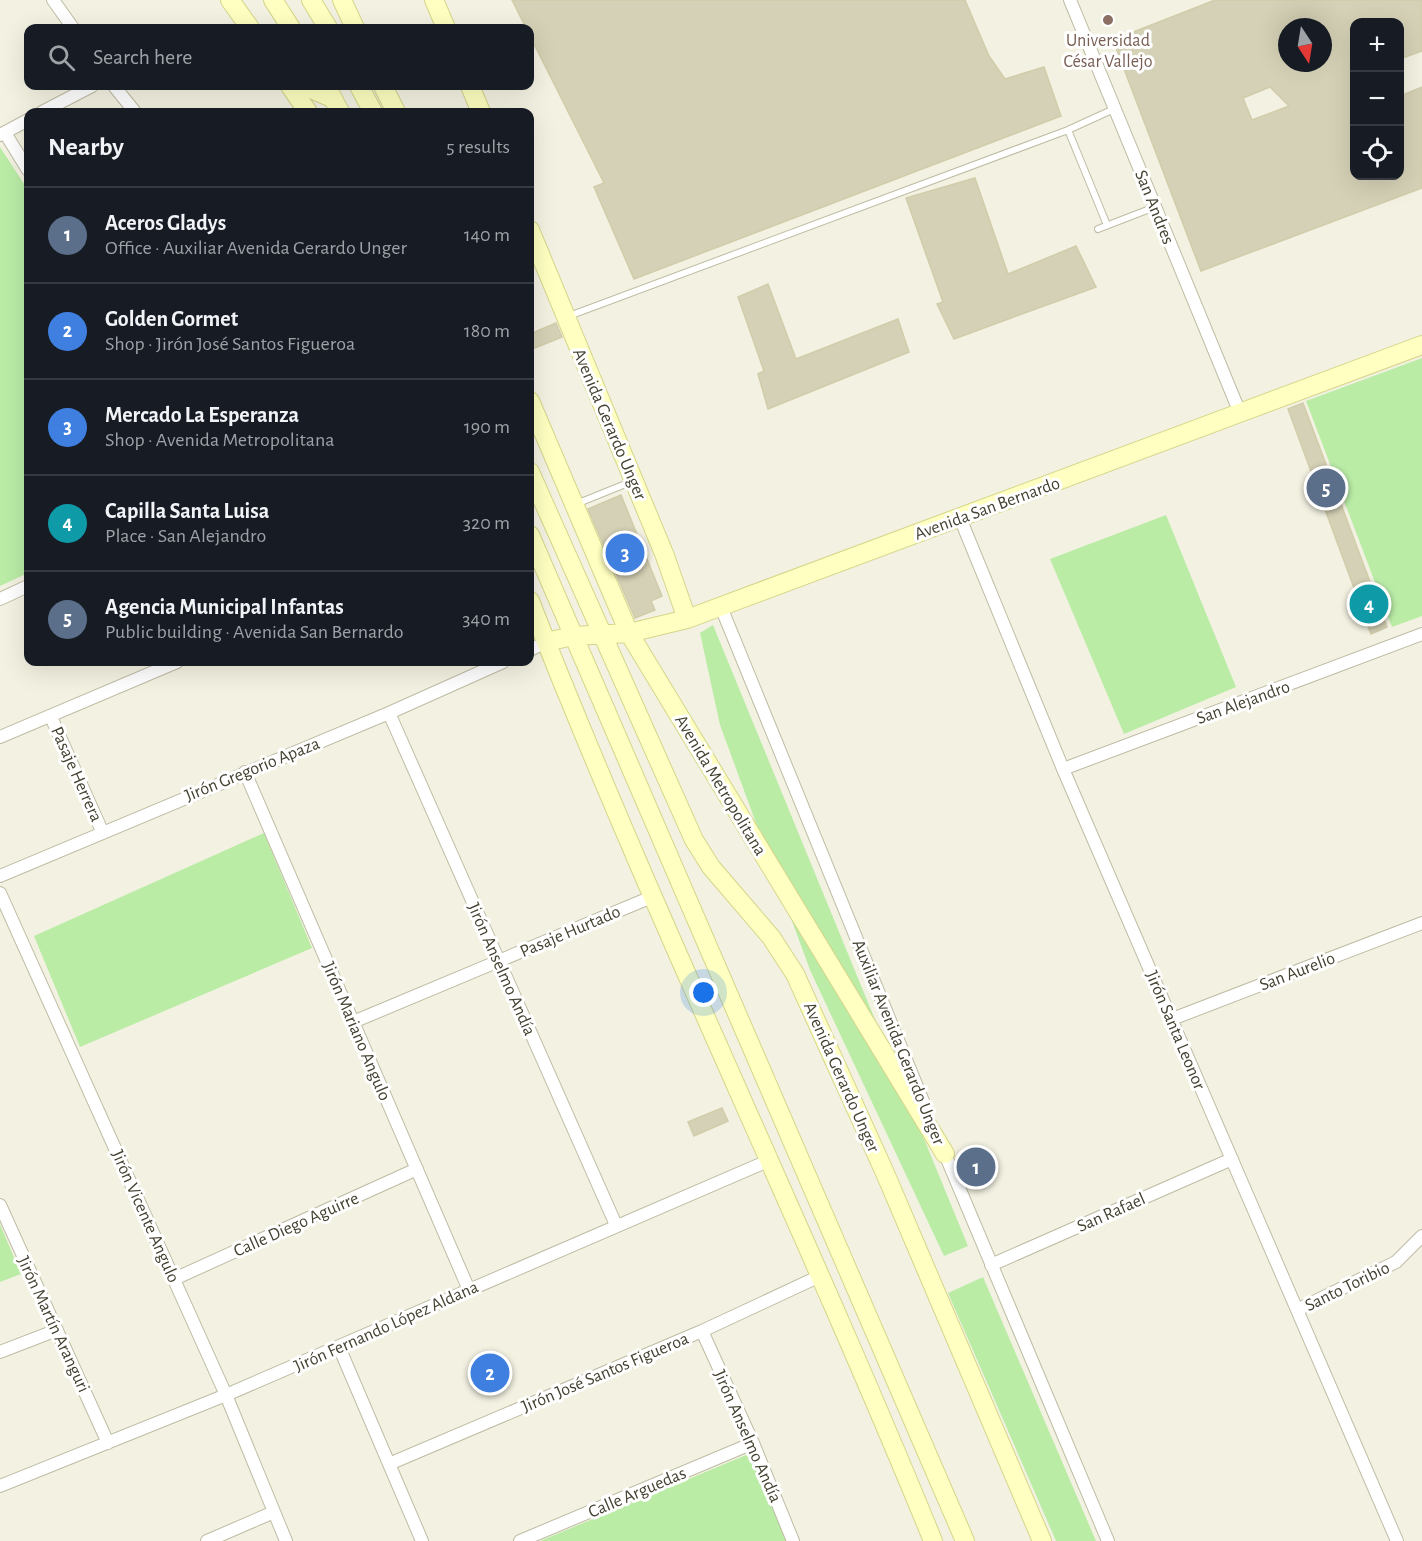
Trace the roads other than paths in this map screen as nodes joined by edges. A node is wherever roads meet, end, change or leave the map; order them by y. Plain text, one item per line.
1 (53, 0) edge
2 (230, 0) edge
3 (273, 0) edge
4 (312, 0) edge
5 (342, 0) edge
6 (434, 0) edge
7 (1070, 0) edge
8 (70, 24) edge
9 (247, 24) edge
10 (288, 24) edge
11 (326, 24) edge
12 (353, 24) edge
13 (444, 24) edge
14 (84, 90) edge
15 (117, 90) edge
16 (293, 90) edge
17 (313, 90) edge
18 (361, 90) edge
19 (385, 90) edge
20 (472, 90) edge
21 (333, 99) edge
22 (50, 108) edge
23 (132, 108) edge
24 (305, 108) edge
25 (371, 108) edge
26 (394, 108) edge
27 (479, 108) edge
28 (1115, 109) junction
29 (24, 122) edge
30 (1068, 130) junction
31 (2, 134) edge
32 (24, 164) edge
33 (1155, 207) junction
34 (1107, 225) junction
35 (1098, 229) dead end
36 (534, 240) edge
37 (566, 317) junction
38 (1422, 345) edge
39 (534, 410) edge
40 (1240, 413) junction
41 (634, 480) junction
42 (534, 481) edge
43 (575, 504) junction
44 (960, 518) junction
45 (534, 544) edge
46 (24, 588) edge
47 (0, 598) edge
48 (721, 607) junction
49 (687, 619) junction
50 (534, 624) edge
51 (629, 633) junction
52 (1422, 634) edge
53 (573, 636) junction
54 (602, 637) junction
55 (538, 646) edge
56 (168, 666) edge
57 (494, 666) edge
58 (389, 712) junction
59 (51, 717) junction
60 (0, 737) edge
61 (1063, 769) junction
62 (245, 772) junction
63 (102, 831) junction
64 (0, 876) edge
65 (0, 892) edge
66 (654, 896) junction
67 (1422, 922) edge
68 (499, 962) junction
69 (1172, 1019) junction
70 (353, 1022) junction
71 (945, 1154) junction
72 (1232, 1159) junction
73 (770, 1160) junction
74 (417, 1170) junction
75 (0, 1205) edge
76 (616, 1225) junction
77 (1422, 1236) edge
78 (991, 1265) junction
79 (820, 1276) junction
80 (174, 1279) junction
81 (469, 1290) junction
82 (1297, 1310) junction
83 (57, 1330) junction
84 (702, 1331) junction
85 (339, 1347) junction
86 (0, 1352) edge
87 (226, 1395) junction
88 (922, 1441) junction
89 (108, 1443) junction
90 (753, 1443) junction
91 (389, 1464) junction
92 (0, 1486) edge
93 (918, 1506) junction
94 (274, 1512) junction
95 (207, 1541) edge
96 (286, 1541) edge
97 (422, 1541) edge
98 (520, 1541) edge
99 (793, 1541) edge
100 (933, 1541) edge
101 (965, 1541) edge
102 (1042, 1541) edge
103 (1108, 1541) edge
104 (1397, 1541) edge

1 - 8 street
2 - 9 street
3 - 10 street
4 - 11 street
5 - 12 street
6 - 13 street
7 - 28 street, San Andres
14 - 22 street
15 - 23 street
16 - 24 street
17 - 21 street
18 - 25 street
19 - 26 street
20 - 27 street
28 - 30 lane
28 - 33 street, San Andres
29 - 31 street
30 - 34 lane
30 - 37 lane
31 - 32 street
33 - 34 lane
33 - 40 street, San Andres
34 - 35 lane
36 - 37 street, Avenida Gerardo Unger
37 - 41 street, Avenida Gerardo Unger
38 - 40 street, Avenida San Bernardo
39 - 43 street, Avenida Metropolitana
40 - 44 street, Avenida San Bernardo
41 - 43 lane
41 - 49 street, Avenida Gerardo Unger
42 - 54 street
43 - 51 street, Avenida Metropolitana
44 - 48 street, Avenida San Bernardo
44 - 61 street, Jirón Santa Leonor
45 - 53 street
46 - 47 street
48 - 49 street, Avenida San Bernardo
48 - 71 street, Auxiliar Avenida Gerardo Unger
49 - 51 street, Avenida San Bernardo
50 - 55 street
51 - 54 street, Avenida San Bernardo
51 - 71 street, Avenida Metropolitana
52 - 61 street, San Alejandro
53 - 54 street, Avenida San Bernardo
53 - 55 street, Avenida San Bernardo
53 - 88 street
54 - 102 street, Avenida Gerardo Unger
55 - 66 street
56 - 59 street
57 - 58 street, Jirón Gregorio Apaza
58 - 62 street, Jirón Gregorio Apaza
58 - 68 street, Jirón Anselmo Andía
59 - 60 street
59 - 63 street, Pasaje Herrera
61 - 69 street, Jirón Santa Leonor
62 - 63 street, Jirón Gregorio Apaza
62 - 70 street, Jirón Mariano Angulo
63 - 64 street, Jirón Gregorio Apaza
65 - 80 street, Jirón Vicente Angulo
66 - 68 street, Pasaje Hurtado
66 - 73 street
67 - 69 street, San Aurelio
68 - 70 street, Pasaje Hurtado
68 - 76 street, Jirón Anselmo Andía
69 - 72 street, Jirón Santa Leonor
70 - 74 street, Jirón Mariano Angulo
71 - 78 street, Auxiliar Avenida Gerardo Unger
72 - 78 street, San Rafael
72 - 82 street, Jirón Santa Leonor
73 - 76 street, Jirón Fernando López Aldana
73 - 79 street
74 - 80 street, Calle Diego Aguirre
74 - 81 street, Jirón Mariano Angulo
75 - 83 street, Jirón Martín Aranguri
76 - 81 street, Jirón Fernando López Aldana
77 - 82 street, Santo Toribio
78 - 103 street, Auxiliar Avenida Gerardo Unger
79 - 84 street, Jirón José Santos Figueroa
79 - 93 street
80 - 87 street, Jirón Vicente Angulo
81 - 85 street, Jirón Fernando López Aldana
82 - 104 street, Jirón Santa Leonor
83 - 86 street
83 - 89 street, Jirón Martín Aranguri
84 - 90 street, Jirón Anselmo Andía
84 - 91 street, Jirón José Santos Figueroa
85 - 87 street, Jirón Fernando López Aldana
85 - 91 street
87 - 89 street, Jirón Fernando López Aldana
87 - 94 street, Jirón Vicente Angulo
88 - 93 street
88 - 101 street
89 - 92 street, Jirón Fernando López Aldana
90 - 98 street, Calle Arguedas
90 - 99 street, Jirón Anselmo Andía
91 - 97 street
93 - 100 street
94 - 95 street
94 - 96 street, Jirón Vicente Angulo

